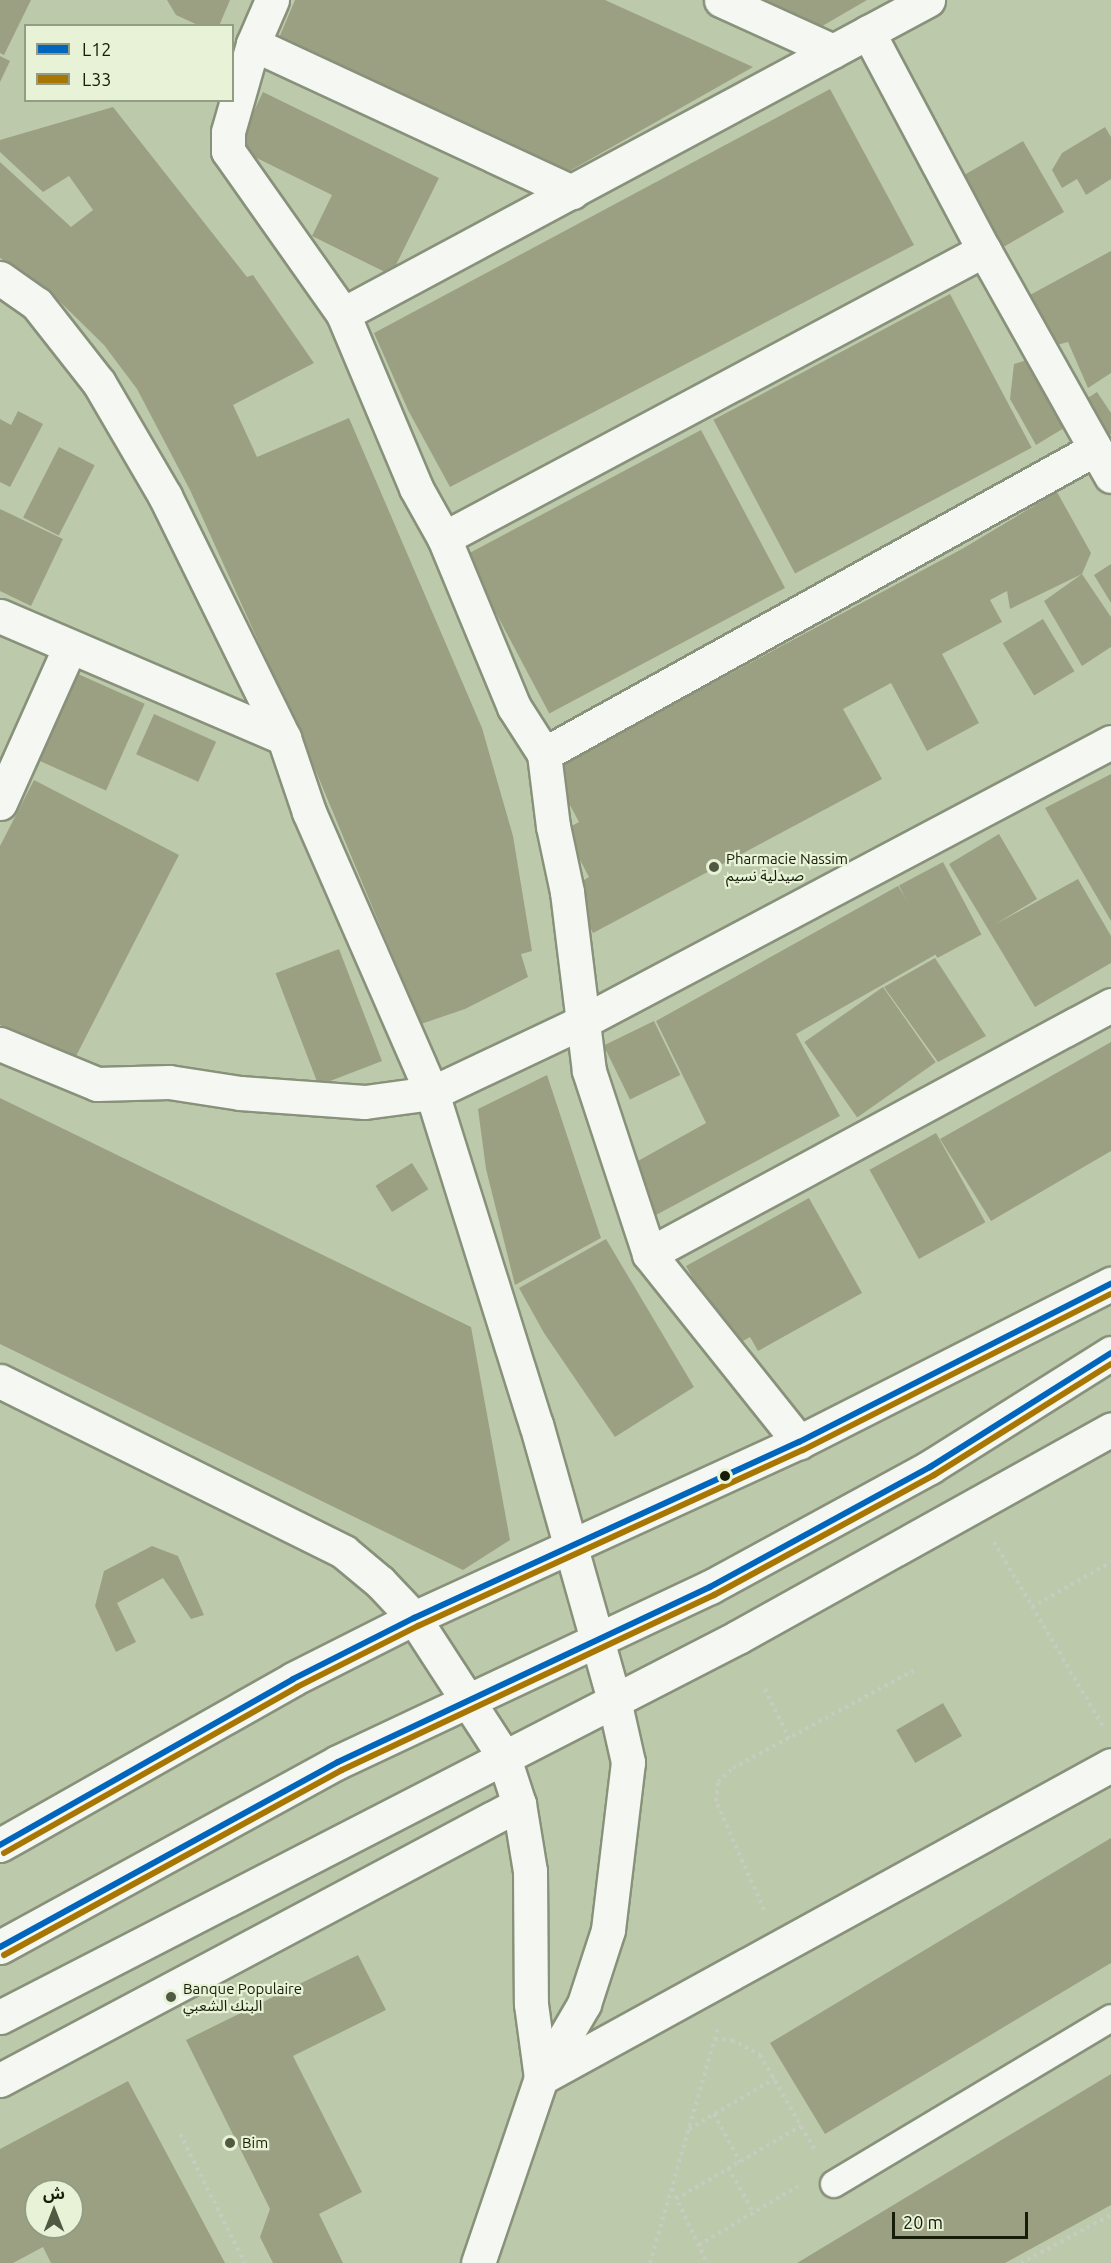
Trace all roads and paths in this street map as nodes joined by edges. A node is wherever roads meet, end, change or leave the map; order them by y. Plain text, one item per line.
1 (272, 0) edge
2 (721, 0) edge
3 (928, 0) edge
4 (868, 32) junction
5 (253, 44) junction
6 (833, 51) junction
7 (572, 192) junction
8 (984, 250) junction
9 (0, 278) edge
10 (343, 314) junction
11 (1103, 462) edge
12 (444, 538) junction
13 (0, 616) edge
14 (69, 649) junction
15 (284, 738) junction
16 (1111, 742) edge
17 (544, 754) junction
18 (0, 803) edge
19 (1111, 1005) edge
20 (584, 1022) junction
21 (0, 1044) edge
22 (432, 1093) junction
23 (649, 1254) junction
24 (1111, 1284) edge
25 (1111, 1353) edge
26 (0, 1381) edge
27 (1111, 1428) edge
28 (799, 1442) junction
29 (973, 1508) junction
30 (569, 1546) junction
31 (1111, 1562) edge
32 (1032, 1607) junction
33 (414, 1618) junction
34 (598, 1639) junction
35 (915, 1670) dead end
36 (765, 1689) dead end
37 (469, 1700) junction
38 (614, 1700) junction
39 (1105, 1729) dead end
40 (789, 1738) junction
41 (503, 1755) junction
42 (1111, 1765) edge
43 (519, 1804) junction
44 (0, 1845) edge
45 (0, 1947) edge
46 (780, 1947) junction
47 (734, 1973) junction
48 (0, 2017) edge
49 (1111, 2018) edge
50 (715, 2039) junction
51 (541, 2078) junction
52 (774, 2079) junction
53 (0, 2080) edge
54 (714, 2114) junction
55 (801, 2126) junction
56 (688, 2129) junction
57 (180, 2134) dead end
58 (740, 2162) junction
59 (728, 2168) junction
60 (830, 2176) junction
61 (671, 2188) junction
62 (676, 2199) junction
63 (753, 2212) junction
64 (1111, 2215) edge
65 (699, 2245) junction
66 (245, 2263) edge
67 (478, 2263) edge
68 (650, 2263) edge
69 (707, 2263) edge
70 (1021, 2263) edge

1 - 5 street
2 - 6 street
3 - 4 street
4 - 6 street
4 - 8 street
5 - 7 street
5 - 10 street
6 - 7 street
7 - 10 street
8 - 11 street
8 - 12 street
9 - 15 street
10 - 12 street
11 - 17 street
12 - 17 street
13 - 14 street
14 - 15 street
14 - 18 street
15 - 22 street
16 - 20 street
17 - 20 street
19 - 23 street
20 - 22 street
20 - 23 street
21 - 22 street
22 - 30 street
23 - 28 street
24 - 28 street
25 - 34 street
26 - 33 street
27 - 29 street
28 - 30 street
29 - 32 path
29 - 38 street
30 - 33 street
30 - 34 street
31 - 32 path
32 - 39 path
33 - 37 street
33 - 44 street
34 - 37 street
34 - 38 street
35 - 40 path
36 - 40 path
37 - 41 street
37 - 45 street
38 - 41 street
38 - 51 street
40 - 46 path
41 - 43 street
41 - 48 street
42 - 46 street
43 - 51 street
43 - 53 street
46 - 47 street
47 - 50 path
47 - 51 street
49 - 60 lane
50 - 52 path
50 - 56 path
51 - 67 street
52 - 54 path
52 - 55 path
54 - 56 path
54 - 58 path
55 - 58 path
55 - 60 path
56 - 61 path
57 - 66 path
58 - 59 path
59 - 62 path
59 - 63 path
60 - 63 path
61 - 62 path
61 - 68 path
62 - 65 path
63 - 65 path
64 - 70 path
65 - 69 path

